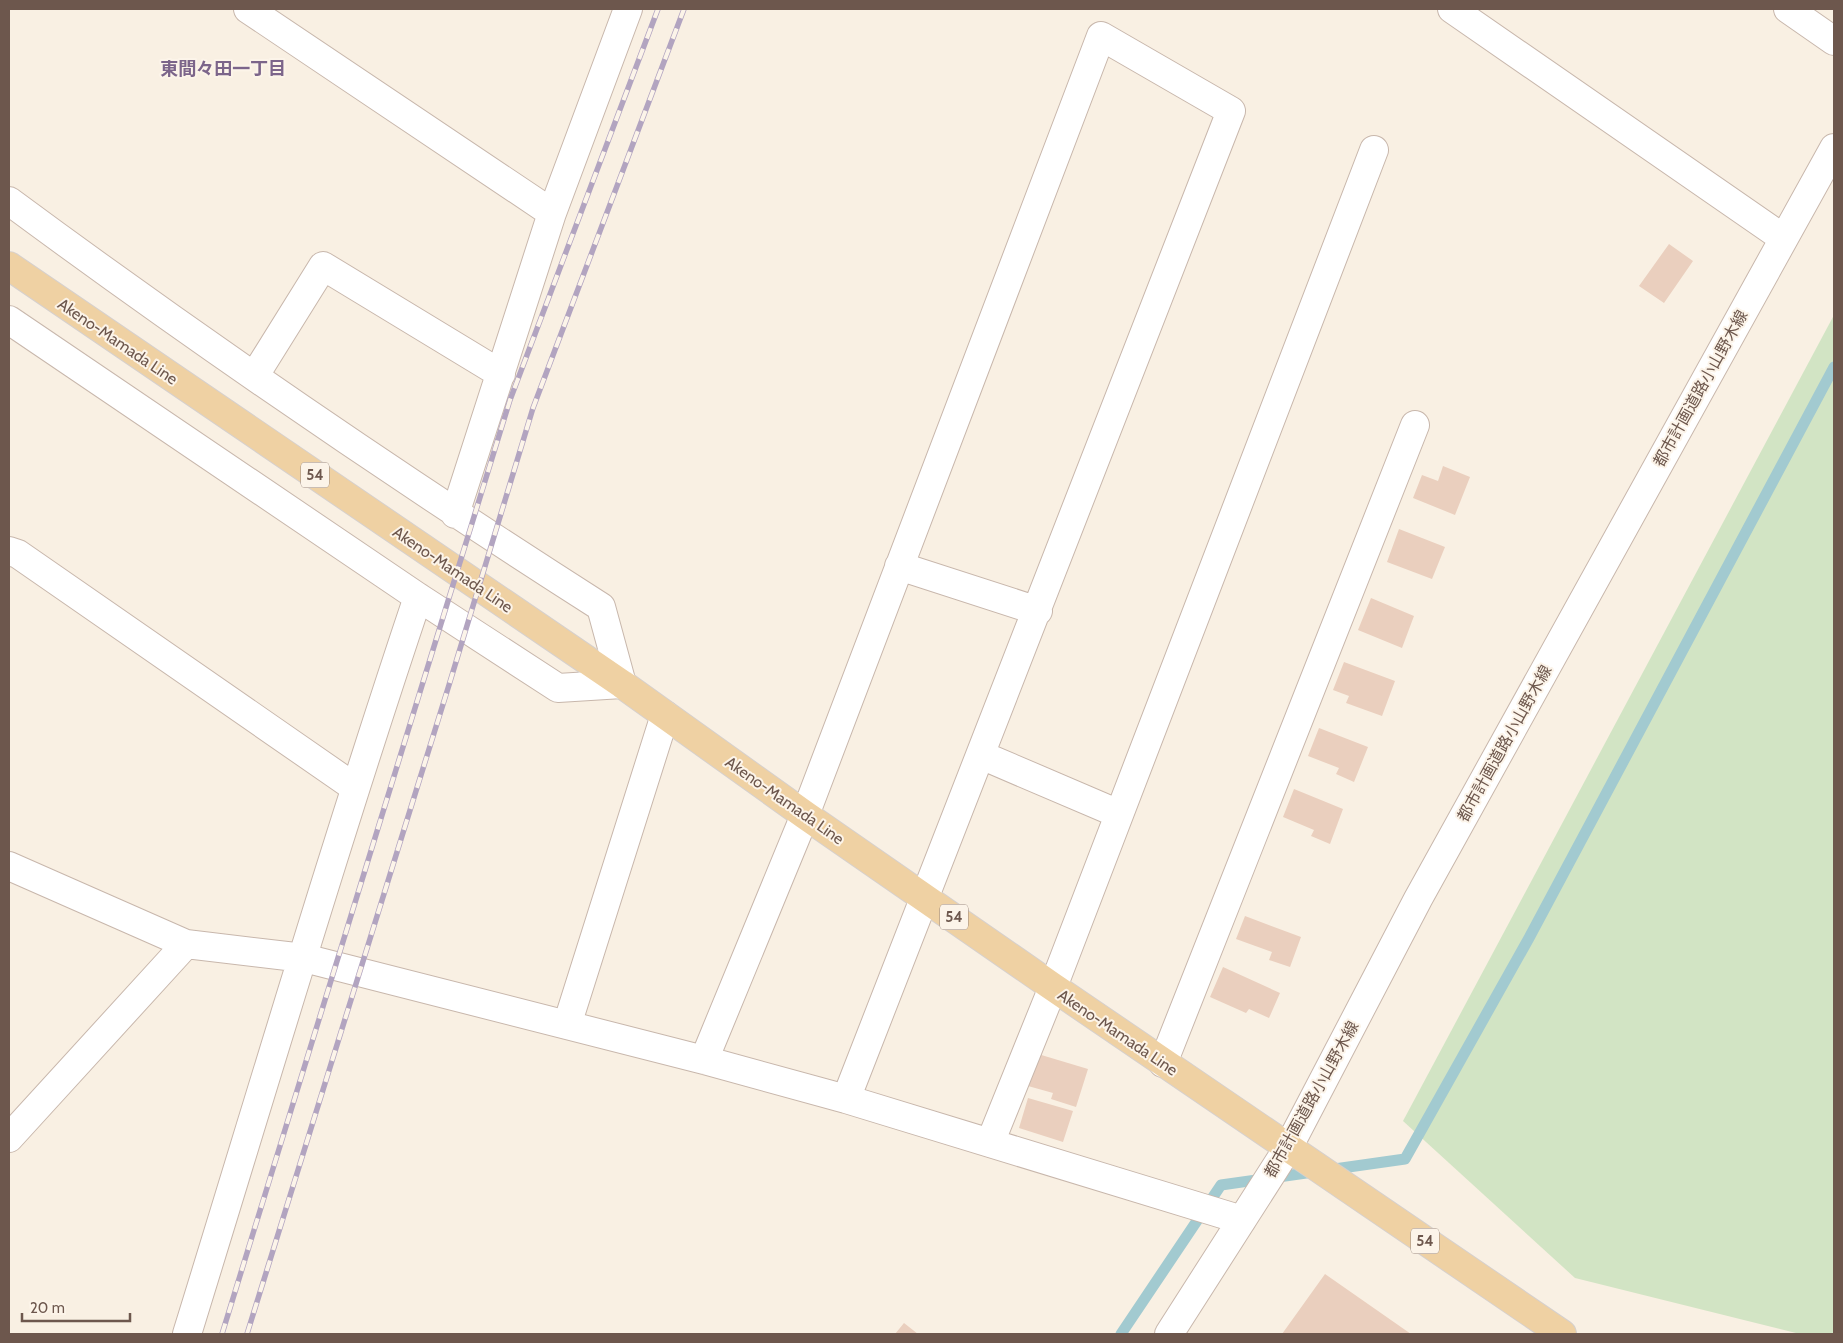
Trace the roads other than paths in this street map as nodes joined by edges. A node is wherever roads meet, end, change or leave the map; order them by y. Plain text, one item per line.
1 (628, 9) edge
2 (1452, 9) edge
3 (1788, 9) edge
4 (261, 13) edge
5 (1834, 41) edge
6 (1834, 148) edge
7 (1374, 150) dead end
8 (9, 201) edge
9 (552, 213) junction
10 (1783, 238) junction
11 (9, 266) edge
12 (9, 320) edge
13 (501, 374) junction
14 (255, 375) junction
15 (1415, 424) dead end
16 (456, 514) junction
17 (9, 551) edge
18 (899, 566) junction
19 (418, 597) junction
20 (1038, 611) junction
21 (622, 684) junction
22 (665, 714) junction
23 (981, 756) junction
24 (354, 787) junction
25 (1119, 814) junction
26 (805, 815) junction
27 (9, 866) edge
28 (926, 898) junction
29 (186, 944) junction
30 (304, 958) junction
31 (1053, 987) junction
32 (567, 1025) junction
33 (704, 1060) junction
34 (1163, 1063) junction
35 (846, 1099) junction
36 (9, 1138) edge
37 (990, 1143) junction
38 (1288, 1148) junction
39 (1242, 1220) junction
40 (187, 1334) edge
41 (1169, 1334) edge
42 (1562, 1334) edge

1 - 9 street
2 - 10 street
3 - 5 street
4 - 9 street
6 - 10 street, 都市計画道路小山野木線
7 - 25 street
8 - 14 street
9 - 13 street
10 - 38 street, 都市計画道路小山野木線
11 - 21 main road, Akeno-Mamada Line / 54
12 - 19 street
13 - 14 street
13 - 16 street
14 - 16 street
15 - 34 street
16 - 21 street
17 - 24 street
18 - 20 street
18 - 20 street
18 - 26 street
19 - 21 street
19 - 24 street
20 - 23 street
21 - 22 main road, Akeno-Mamada Line / 54
22 - 26 main road, Akeno-Mamada Line / 54
22 - 32 street
23 - 25 street
23 - 28 street
24 - 30 street
25 - 31 street
26 - 28 main road, Akeno-Mamada Line / 54
26 - 33 street
27 - 29 street
28 - 31 main road, Akeno-Mamada Line / 54
28 - 35 street
29 - 30 street
29 - 36 street
30 - 32 street
30 - 40 street
31 - 34 main road, Akeno-Mamada Line / 54
31 - 37 street
32 - 33 street
33 - 35 street
34 - 38 main road, Akeno-Mamada Line / 54
35 - 37 street
37 - 39 street
38 - 39 street, 都市計画道路小山野木線
38 - 42 main road, Akeno-Mamada Line / 54
39 - 41 street, 都市計画道路小山野木線

